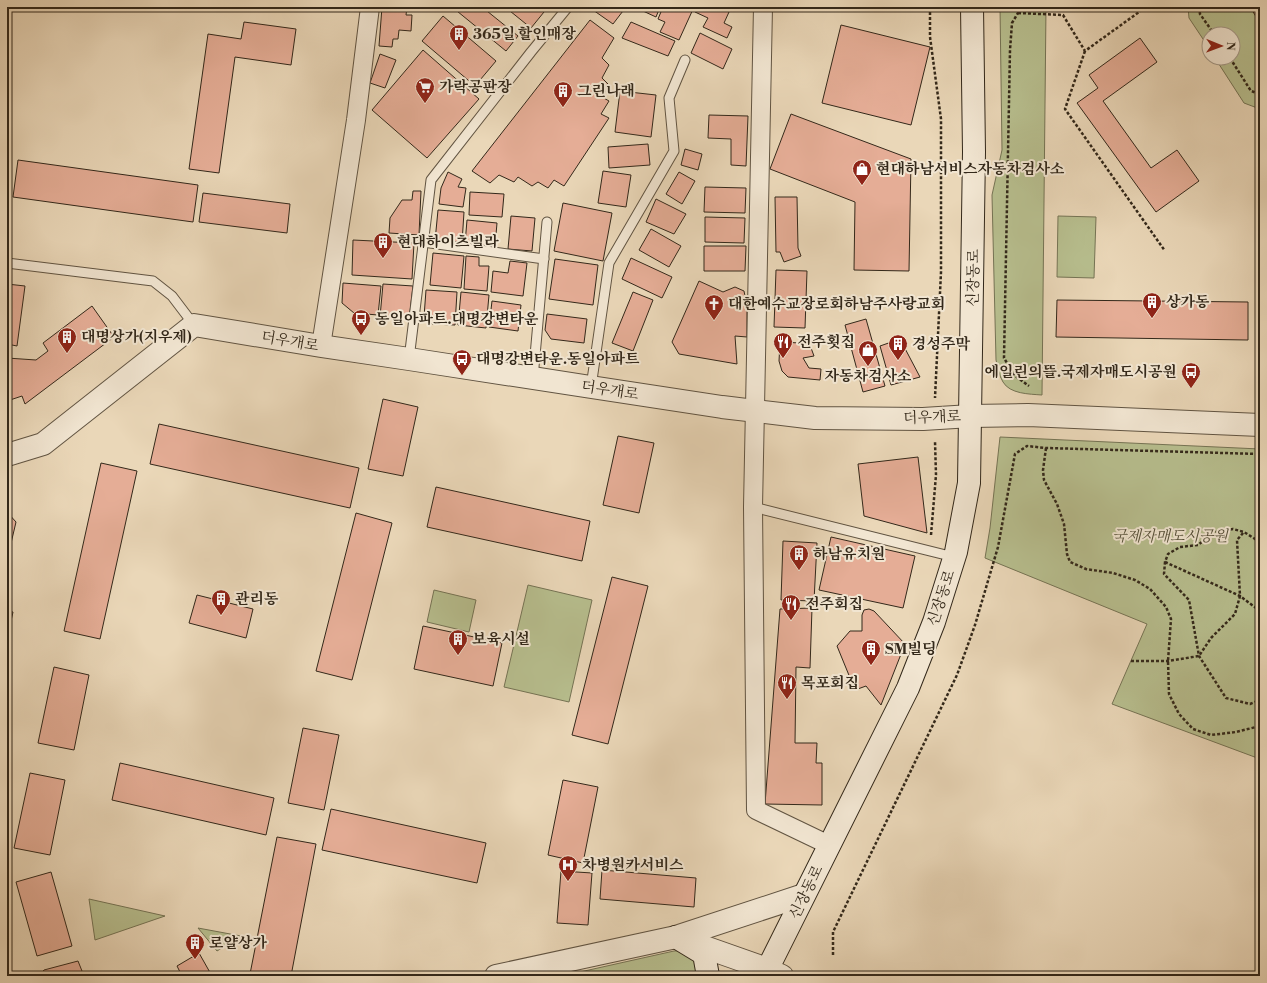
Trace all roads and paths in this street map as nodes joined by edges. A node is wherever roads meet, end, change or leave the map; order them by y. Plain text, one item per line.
1 (370, 7) edge
2 (568, 7) edge
3 (763, 7) edge
4 (930, 7) edge
5 (972, 7) edge
6 (1018, 7) edge
7 (1146, 7) edge
8 (1199, 7) edge
9 (1018, 13) junction
10 (1208, 26) edge
11 (1085, 51) junction
12 (685, 60) dead end
13 (1235, 66) edge
14 (1260, 94) edge
15 (547, 222) dead end
16 (423, 242) junction
17 (1165, 251) dead end
18 (544, 258) junction
19 (7, 263) edge
20 (194, 325) junction
21 (321, 346) junction
22 (409, 358) junction
23 (533, 378) junction
24 (1029, 386) dead end
25 (591, 387) junction
26 (755, 411) junction
27 (971, 416) junction
28 (934, 418) junction
29 (1260, 425) edge
30 (1046, 448) junction
31 (1260, 454) edge
32 (7, 455) edge
33 (753, 507) junction
34 (1244, 532) junction
35 (1260, 542) edge
36 (930, 551) junction
37 (954, 557) junction
38 (1165, 562) junction
39 (1240, 596) junction
40 (1260, 611) edge
41 (1199, 656) junction
42 (1131, 661) dead end
43 (1168, 661) junction
44 (1260, 700) edge
45 (1260, 726) edge
46 (829, 844) junction
47 (804, 895) junction
48 (676, 937) junction
49 (833, 955) dead end
50 (771, 974) edge
51 (496, 976) edge
52 (708, 976) edge

1 - 21 street
2 - 16 lane
3 - 26 street
4 - 28 path
5 - 27 street, 신장동로
6 - 9 path
7 - 11 path
8 - 10 path
9 - 11 path
9 - 24 path
11 - 17 path
12 - 25 lane
13 - 14 path
15 - 18 lane
16 - 18 lane
16 - 22 lane
18 - 23 lane
19 - 20 lane
20 - 21 street, 더우개로
20 - 32 street
21 - 22 street, 더우개로
22 - 23 street, 더우개로
23 - 25 street, 더우개로
25 - 26 street, 더우개로
26 - 28 street, 더우개로
26 - 33 street
27 - 28 street, 더우개로
27 - 29 street, 더우개로
27 - 37 street, 신장동로
28 - 36 path
30 - 31 path
30 - 43 path
30 - 49 path
33 - 36 lane
33 - 46 street
34 - 35 path
34 - 38 path
34 - 39 path
36 - 37 lane
37 - 46 street, 신장동로
38 - 39 path
38 - 41 path
39 - 40 path
39 - 41 path
41 - 43 path
41 - 44 path
42 - 43 path
43 - 45 path
46 - 47 street, 신장동로
47 - 48 street
47 - 50 street, 신장동로
48 - 50 street, 신장동로
48 - 51 street
48 - 52 street

